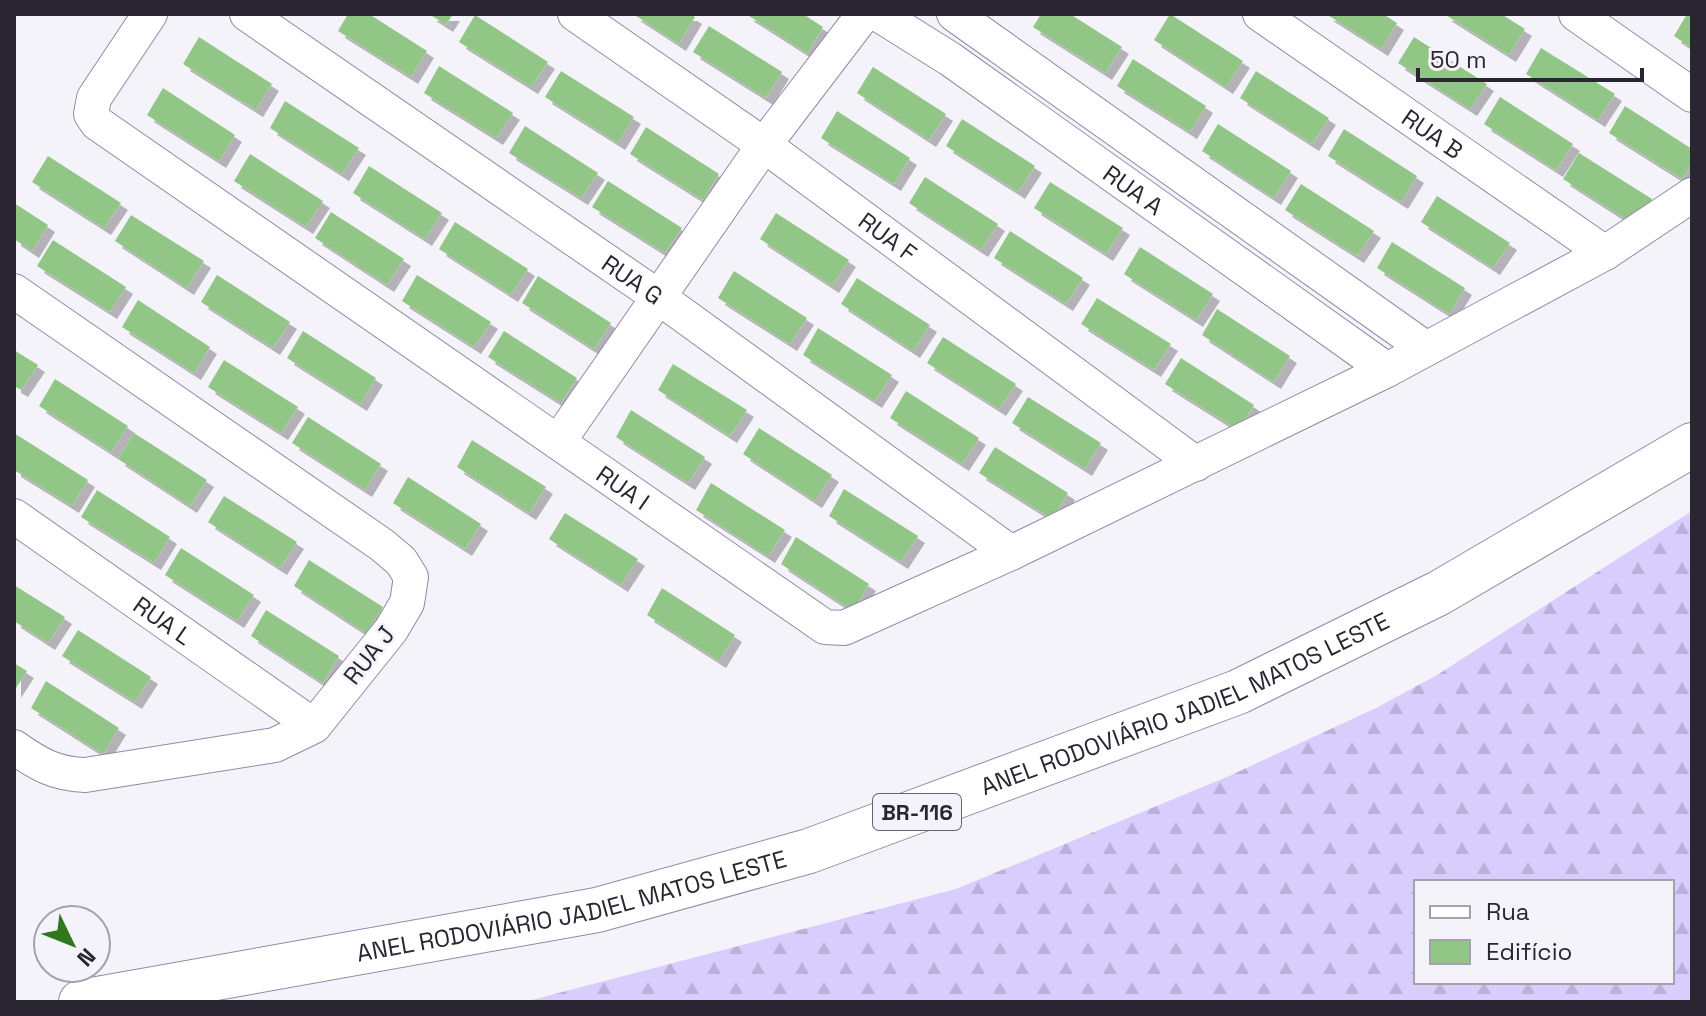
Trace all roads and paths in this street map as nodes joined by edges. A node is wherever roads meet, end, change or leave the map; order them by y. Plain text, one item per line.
1 (150, 14) edge
2 (247, 14) edge
3 (575, 14) edge
4 (864, 14) edge
5 (878, 14) edge
6 (1260, 14) edge
7 (1576, 14) edge
8 (968, 18) edge
9 (950, 59) junction
10 (1692, 95) edge
11 (764, 145) junction
12 (1692, 195) edge
13 (1605, 253) junction
14 (14, 291) edge
15 (657, 296) junction
16 (1425, 348) junction
17 (1387, 370) junction
18 (558, 442) junction
19 (1692, 445) edge
20 (1196, 464) junction
21 (14, 516) edge
22 (1011, 553) junction
23 (314, 726) junction
24 (27, 756) edge
25 (81, 1002) edge

1 - 18 street, RUA I
2 - 15 street, RUA G
3 - 11 street, RUA F
4 - 11 street
5 - 9 street, RUA A
6 - 13 street, RUA B
7 - 10 street
8 - 9 street
8 - 16 street, RUA A
9 - 17 street, RUA A
11 - 15 street
11 - 20 street, RUA F
12 - 13 street
13 - 16 street
14 - 23 street, RUA J
15 - 18 street
15 - 22 street, RUA G
16 - 17 street
17 - 20 street
18 - 22 street, RUA I
19 - 25 highway, ANEL RODOVIÁRIO JADIEL MATOS LESTE / BR-116
20 - 22 street, RUA I
21 - 23 street, RUA L
23 - 24 street

